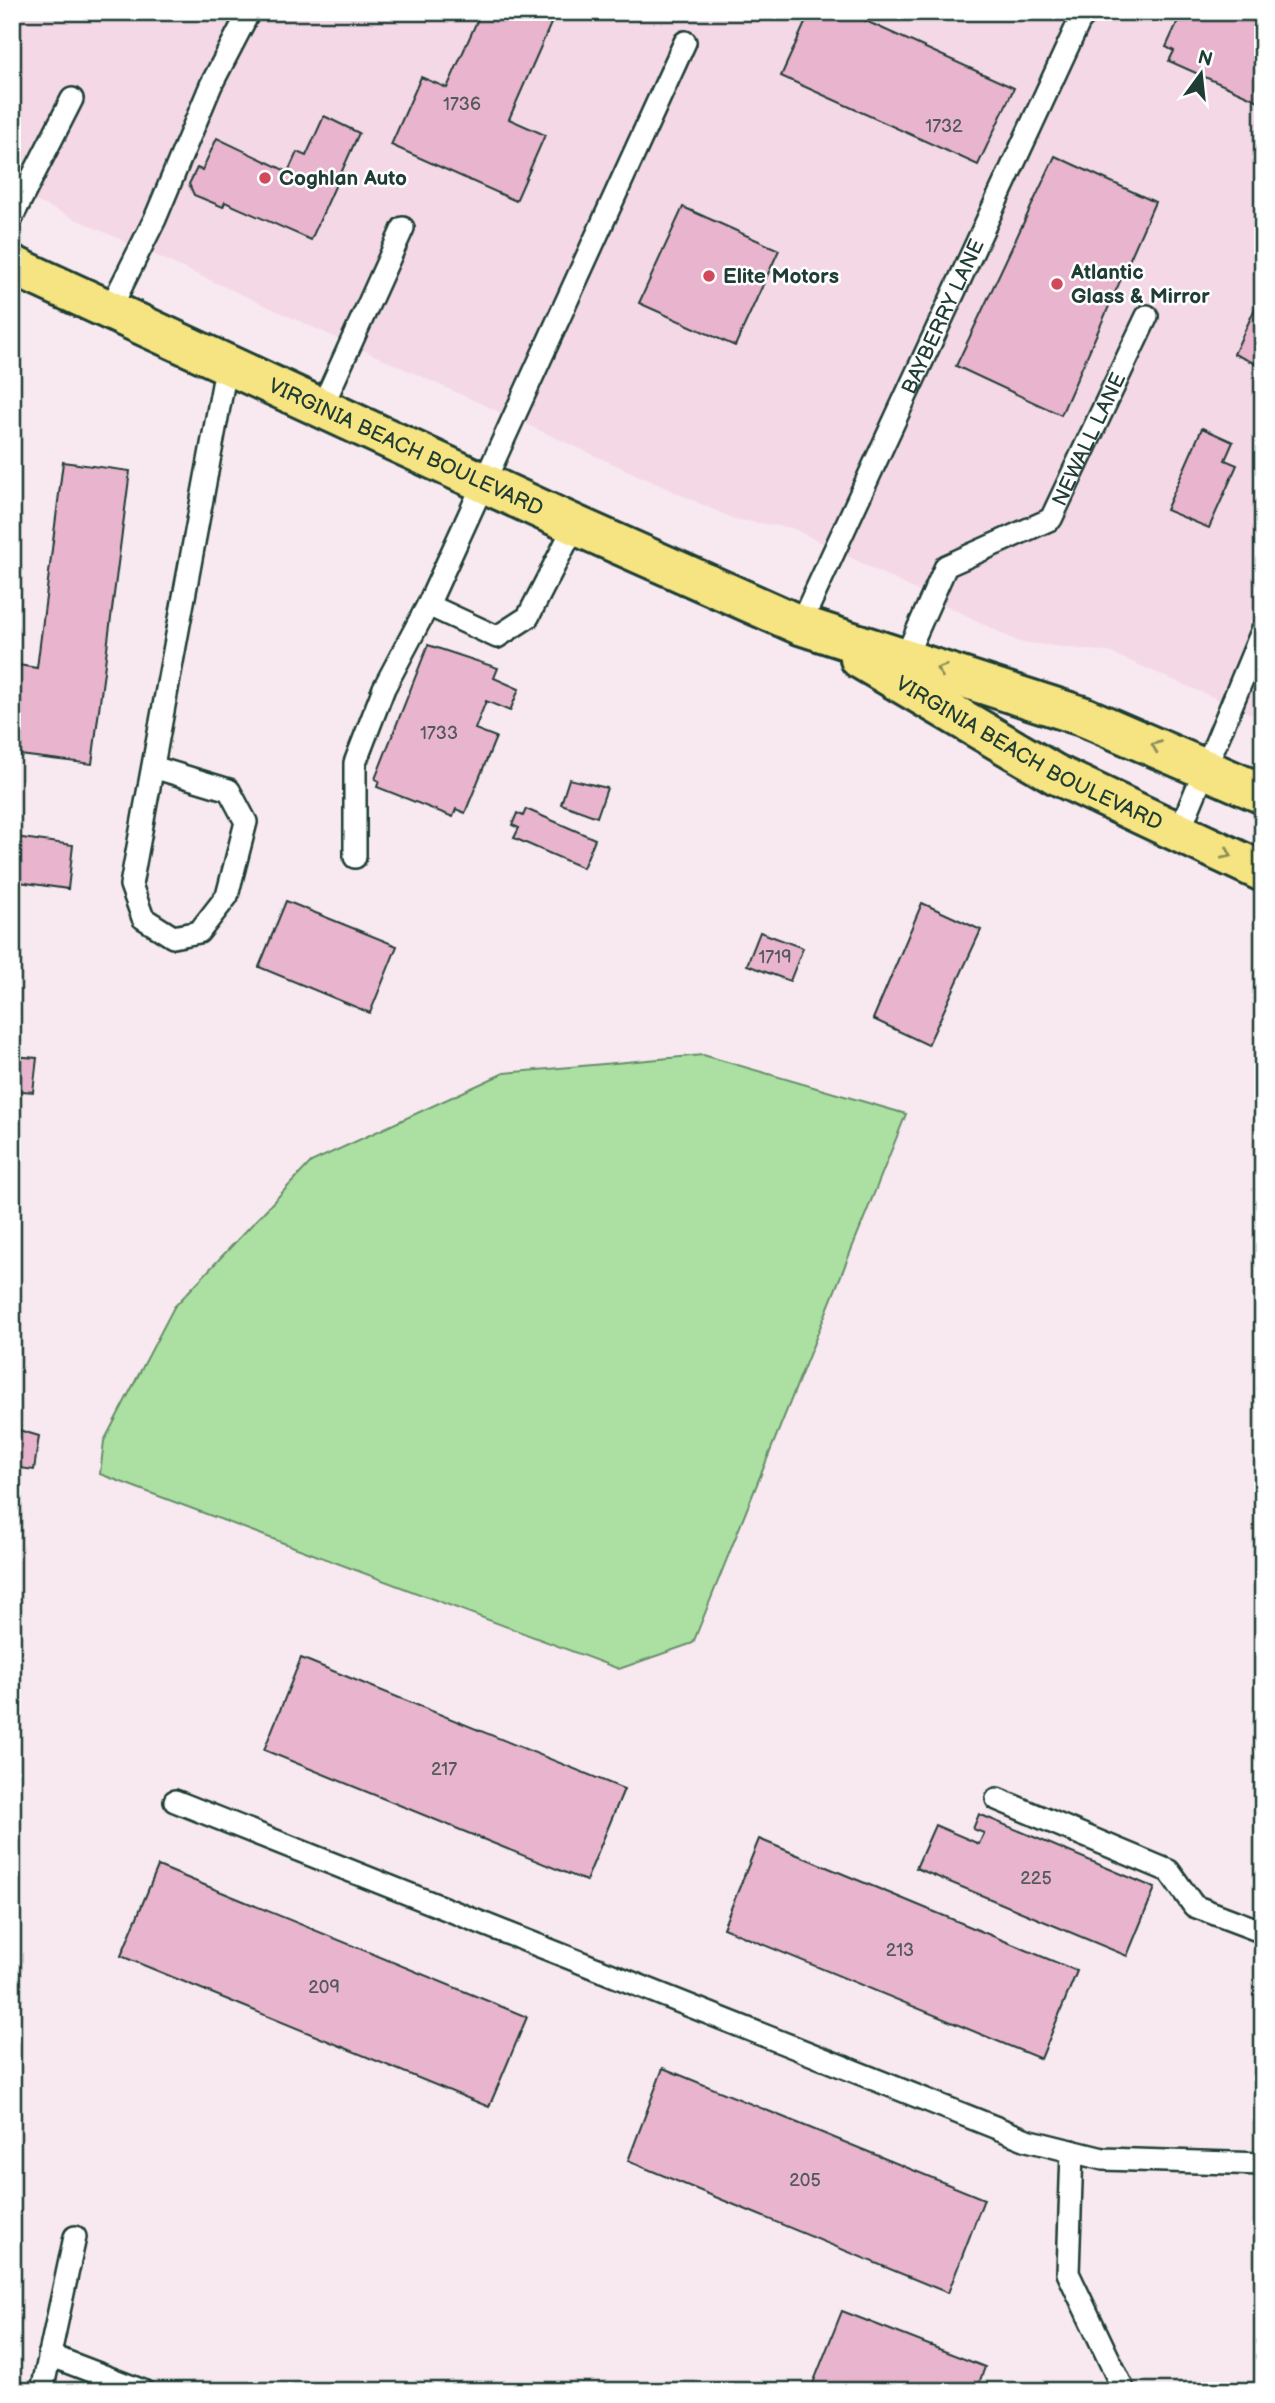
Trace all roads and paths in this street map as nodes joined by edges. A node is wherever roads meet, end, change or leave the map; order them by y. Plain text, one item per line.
1 (249, 12) edge
2 (1088, 12) edge
3 (685, 42) dead end
4 (72, 99) dead end
5 (12, 217) edge
6 (403, 228) dead end
7 (12, 265) edge
8 (110, 309) junction
9 (1147, 316) dead end
10 (228, 363) junction
11 (321, 407) junction
12 (484, 483) junction
13 (575, 526) junction
14 (428, 605) junction
15 (800, 625) junction
16 (1263, 629) edge
17 (905, 658) junction
18 (1255, 664) edge
19 (153, 767) junction
20 (1205, 768) junction
21 (1263, 794) edge
22 (1179, 832) junction
23 (355, 857) dead end
24 (1263, 872) edge
25 (997, 1799) dead end
26 (175, 1801) dead end
27 (1263, 1932) edge
28 (1072, 2151) junction
29 (1263, 2164) edge
30 (75, 2237) dead end
31 (49, 2356) junction
32 (41, 2391) edge
33 (143, 2391) edge
34 (1124, 2391) edge

1 - 8 lane
2 - 15 lane, BAYBERRY LANE
3 - 12 lane
4 - 5 lane
6 - 11 lane
7 - 8 main road, VIRGINIA BEACH BOULEVARD
8 - 10 main road, VIRGINIA BEACH BOULEVARD
9 - 17 lane, NEWALL LANE
10 - 11 main road, VIRGINIA BEACH BOULEVARD
10 - 19 lane
11 - 12 main road, VIRGINIA BEACH BOULEVARD
12 - 13 main road, VIRGINIA BEACH BOULEVARD
12 - 14 lane
13 - 14 lane
13 - 15 main road, VIRGINIA BEACH BOULEVARD
14 - 23 lane
15 - 17 main road, VIRGINIA BEACH BOULEVARD
15 - 22 main road, VIRGINIA BEACH BOULEVARD
16 - 18 lane
20 -> 17 main road, VIRGINIA BEACH BOULEVARD
18 - 20 lane
19 - 19 lane
20 - 21 main road, VIRGINIA BEACH BOULEVARD
20 - 22 lane
22 -> 24 main road, VIRGINIA BEACH BOULEVARD
25 - 27 lane
26 - 28 lane
28 - 29 lane
28 - 34 lane
30 - 31 lane
31 - 32 lane
31 - 33 lane

